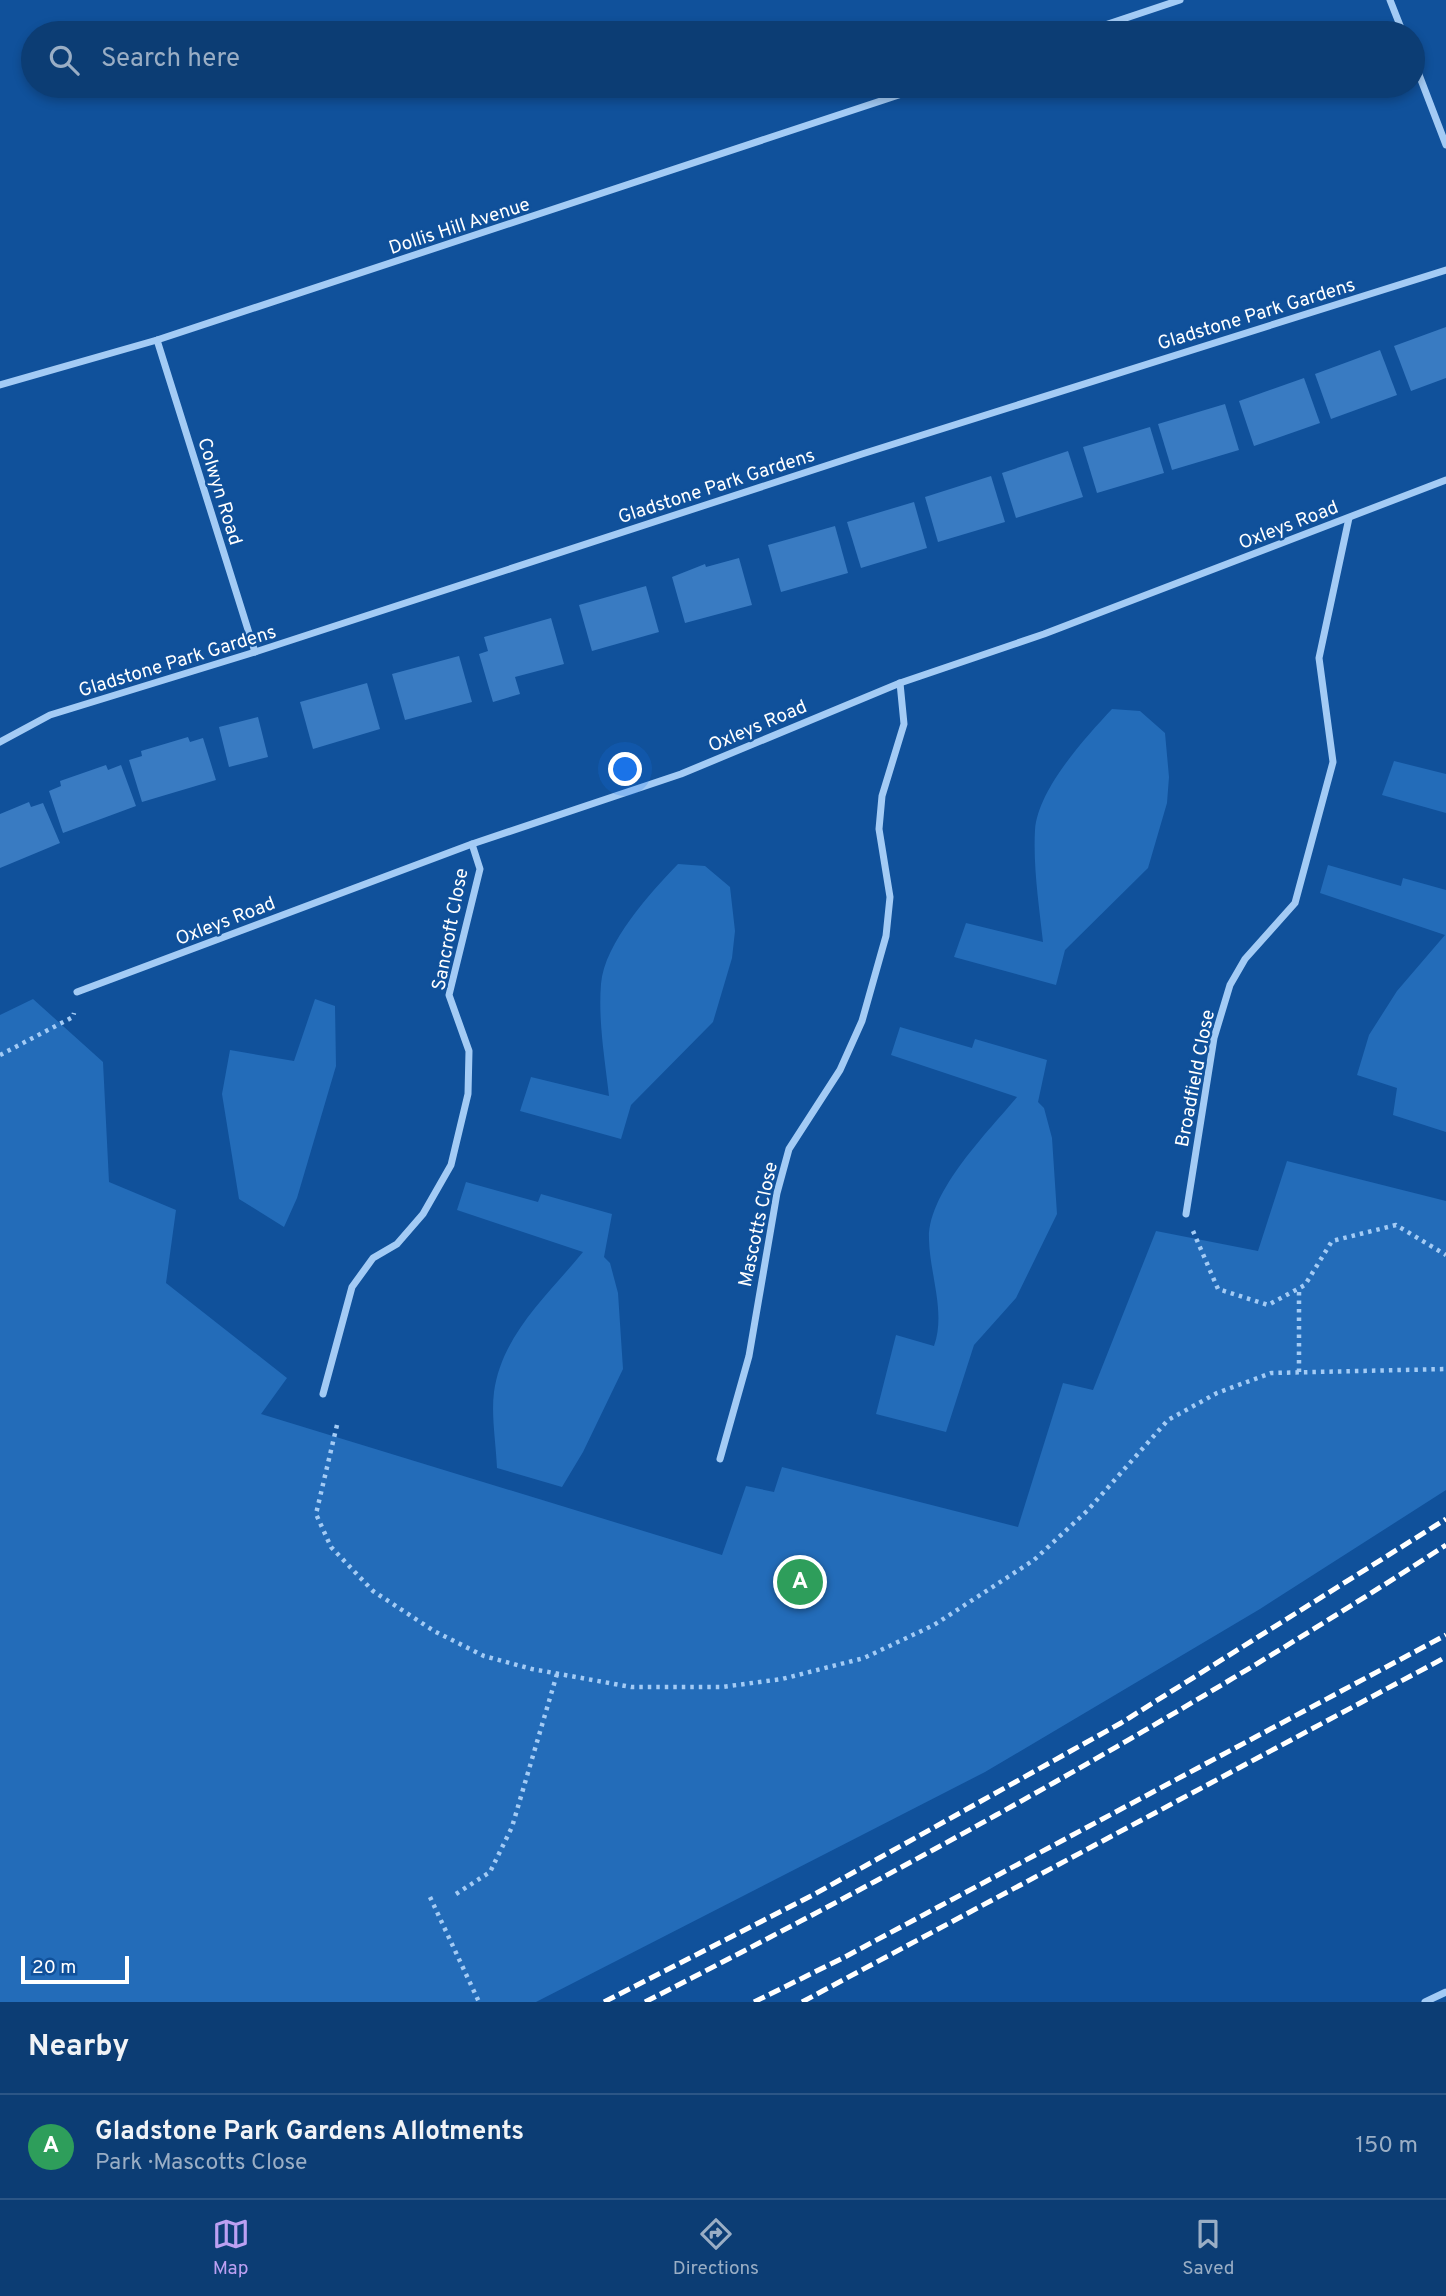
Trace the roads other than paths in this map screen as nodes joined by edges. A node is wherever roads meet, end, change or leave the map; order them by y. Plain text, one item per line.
1 (1180, 0) edge
2 (1390, 0) edge
3 (1117, 21) edge
4 (1398, 21) edge
5 (1425, 90) edge
6 (890, 98) edge
7 (1446, 145) edge
8 (1446, 270) edge
9 (157, 340) junction
10 (0, 385) edge
11 (1446, 480) edge
12 (1349, 518) junction
13 (255, 652) junction
14 (900, 682) junction
15 (0, 742) edge
16 (472, 845) junction
17 (77, 992) road end
18 (1186, 1214) road end
19 (323, 1394) dead end
20 (720, 1459) dead end
21 (1446, 1992) edge
22 (1425, 2002) edge

1 - 3 street
2 - 4 street
5 - 7 street
6 - 9 street, Dollis Hill Avenue
8 - 13 street, Gladstone Park Gardens
9 - 10 street, Dollis Hill Avenue
9 - 13 street, Colwyn Road
11 - 12 street, Oxleys Road
12 - 14 street, Oxleys Road
12 - 18 street, Broadfield Close
13 - 15 street, Gladstone Park Gardens
14 - 16 street, Oxleys Road
14 - 20 street, Mascotts Close
16 - 17 street, Oxleys Road
16 - 19 street, Sancroft Close
21 - 22 street

